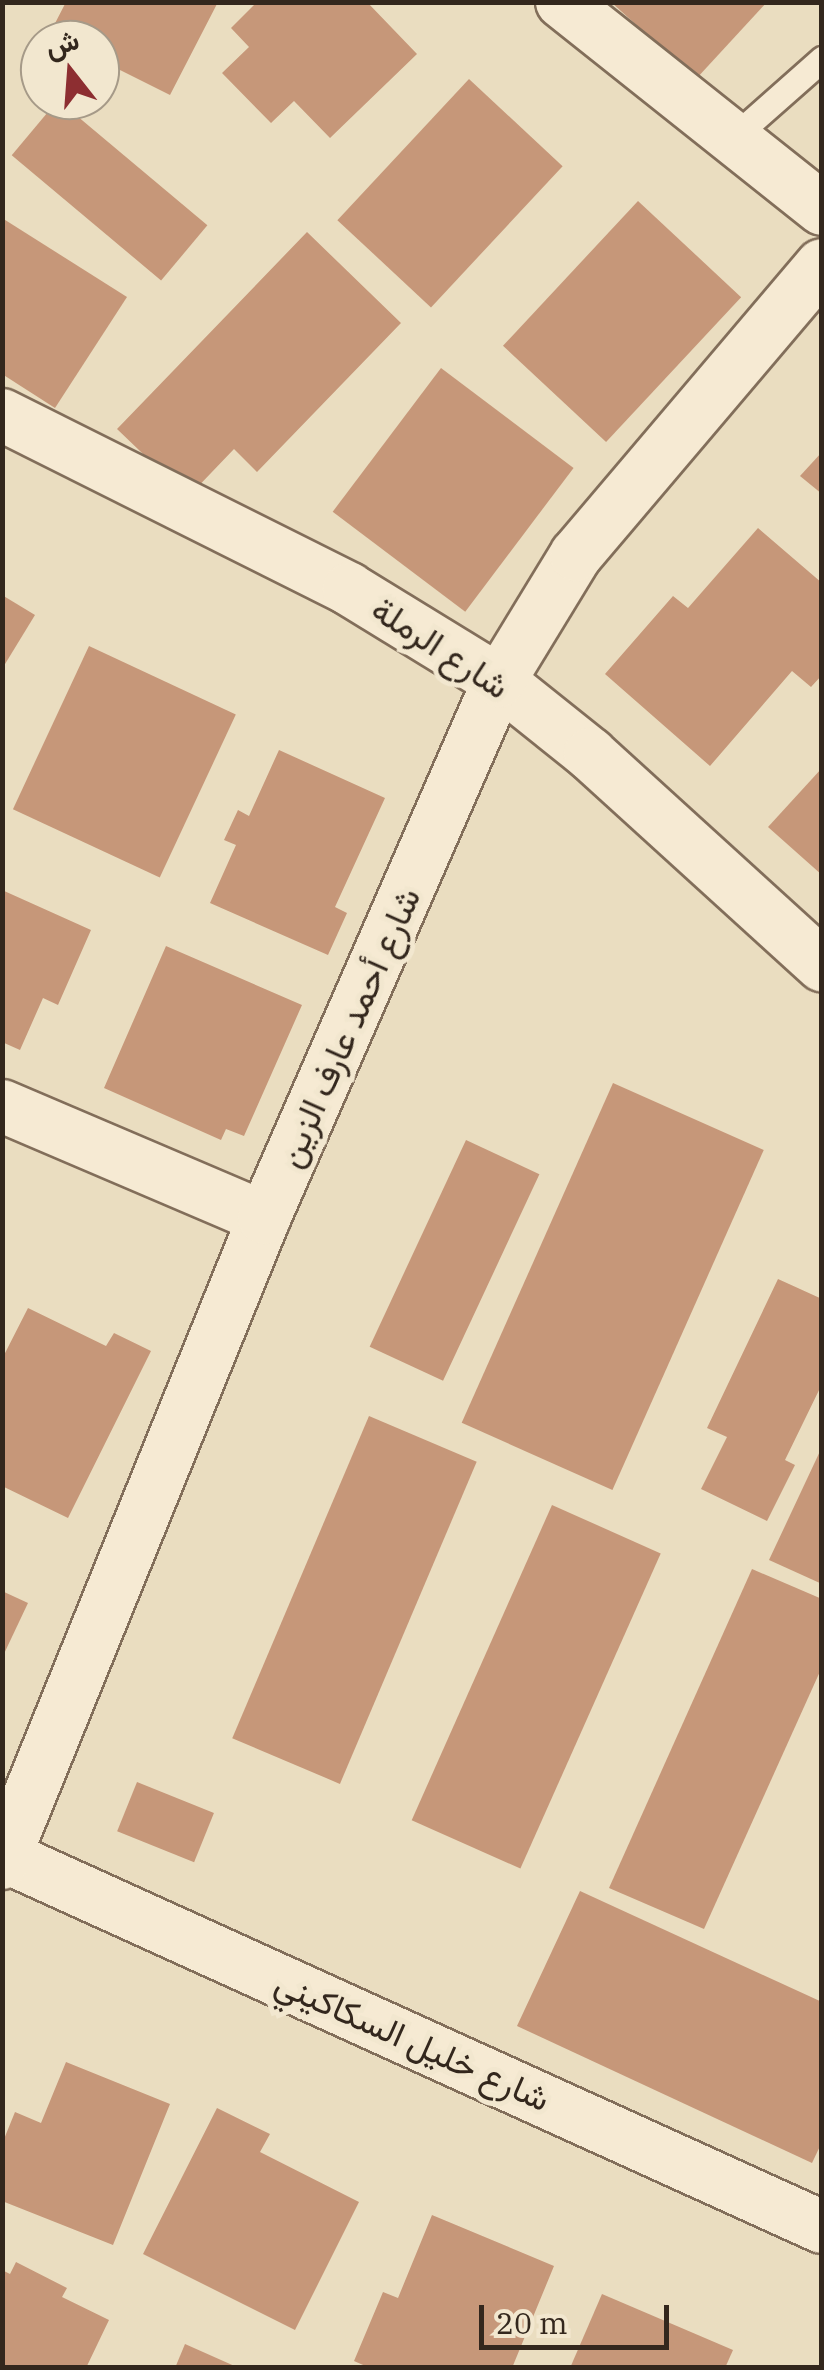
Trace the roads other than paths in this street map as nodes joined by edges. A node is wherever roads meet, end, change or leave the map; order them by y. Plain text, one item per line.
1 (562, 2) edge
2 (822, 59) edge
3 (736, 136) junction
4 (822, 208) edge
5 (822, 265) edge
6 (2, 415) edge
7 (499, 681) junction
8 (822, 966) edge
9 (2, 1106) edge
10 (264, 1218) junction
11 (3, 1858) edge
12 (822, 2226) edge

1 - 3 street
2 - 3 lane
3 - 4 street
5 - 7 street, شارع أحمد عارف الزين
6 - 7 street, شارع الرملة
7 - 8 street, شارع الرملة
7 - 10 street, شارع أحمد عارف الزين
9 - 10 street
10 - 11 street, شارع أحمد عارف الزين
11 - 12 street, شارع خليل السكاكيني

